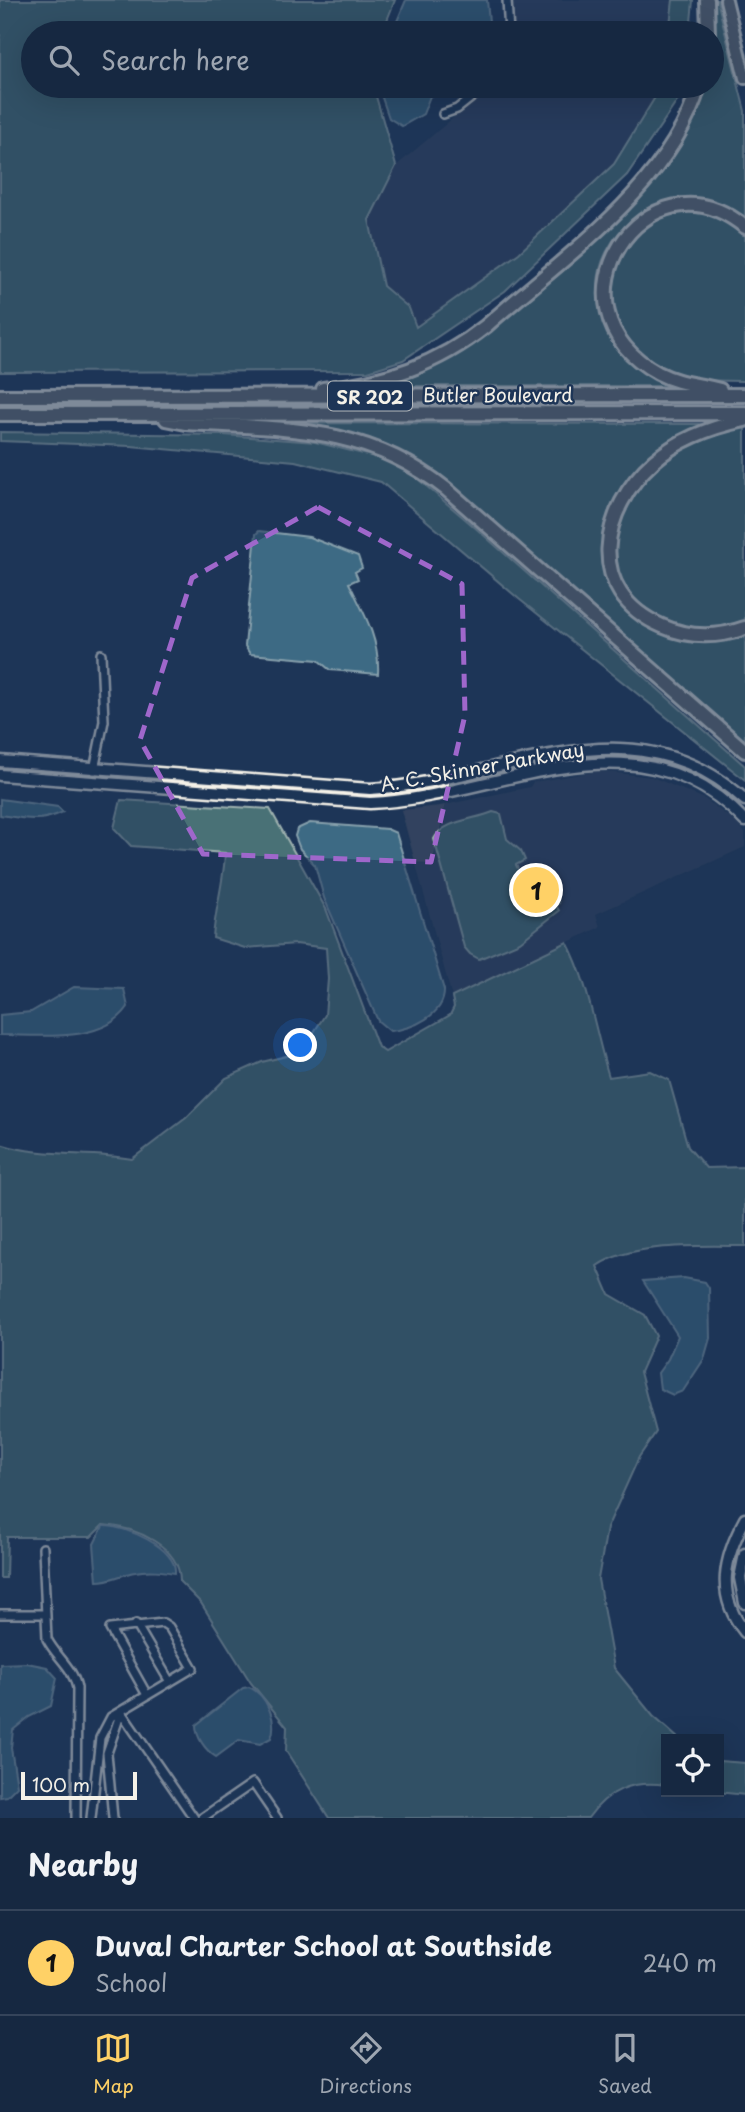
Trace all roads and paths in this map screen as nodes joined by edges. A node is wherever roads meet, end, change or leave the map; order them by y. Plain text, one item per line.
1 (507, 0) edge
2 (707, 0) edge
3 (726, 0) edge
4 (508, 21) edge
5 (708, 21) edge
6 (745, 78) edge
7 (471, 98) edge
8 (694, 98) edge
9 (443, 114) dead end
10 (745, 227) edge
11 (743, 395) edge
12 (0, 396) edge
13 (244, 396) junction
14 (745, 413) edge
15 (0, 414) edge
16 (142, 414) junction
17 (745, 420) edge
18 (745, 628) edge
19 (101, 654) dead end
20 (745, 751) edge
21 (0, 761) edge
22 (94, 770) junction
23 (0, 775) edge
24 (745, 800) edge
25 (745, 821) edge
26 (745, 1519) edge
27 (43, 1548) dead end
28 (745, 1554) edge
29 (745, 1603) edge
30 (0, 1614) edge
31 (44, 1614) junction
32 (136, 1624) junction
33 (745, 1632) edge
34 (170, 1682) junction
35 (147, 1695) junction
36 (121, 1712) junction
37 (93, 1790) junction
38 (109, 1790) junction
39 (76, 1818) edge
40 (91, 1818) edge
41 (113, 1818) edge
42 (194, 1818) edge
43 (202, 1818) edge
44 (277, 1818) edge

1 - 4 street
2 - 5 highway
3 - 6 highway
7 - 9 street
8 - 13 highway
10 - 11 highway
11 - 13 highway, Butler Boulevard / SR 202
12 - 13 highway, Butler Boulevard / SR 202
14 - 16 highway, Butler Boulevard / SR 202
15 - 16 highway, Butler Boulevard / SR 202
16 - 20 highway
17 - 18 highway
19 - 22 street
21 - 22 main road, A. C. Skinner Parkway
22 - 24 main road, A. C. Skinner Parkway
23 - 25 main road, A. C. Skinner Parkway
26 - 33 main road
27 - 31 street
28 - 29 main road
30 - 31 street
31 - 39 street
32 - 34 street
32 - 34 street
32 - 35 street
34 - 35 street
35 - 36 street
36 - 37 street
36 - 38 street
36 - 42 street
37 - 38 street
37 - 40 street
38 - 41 street
43 - 44 street

